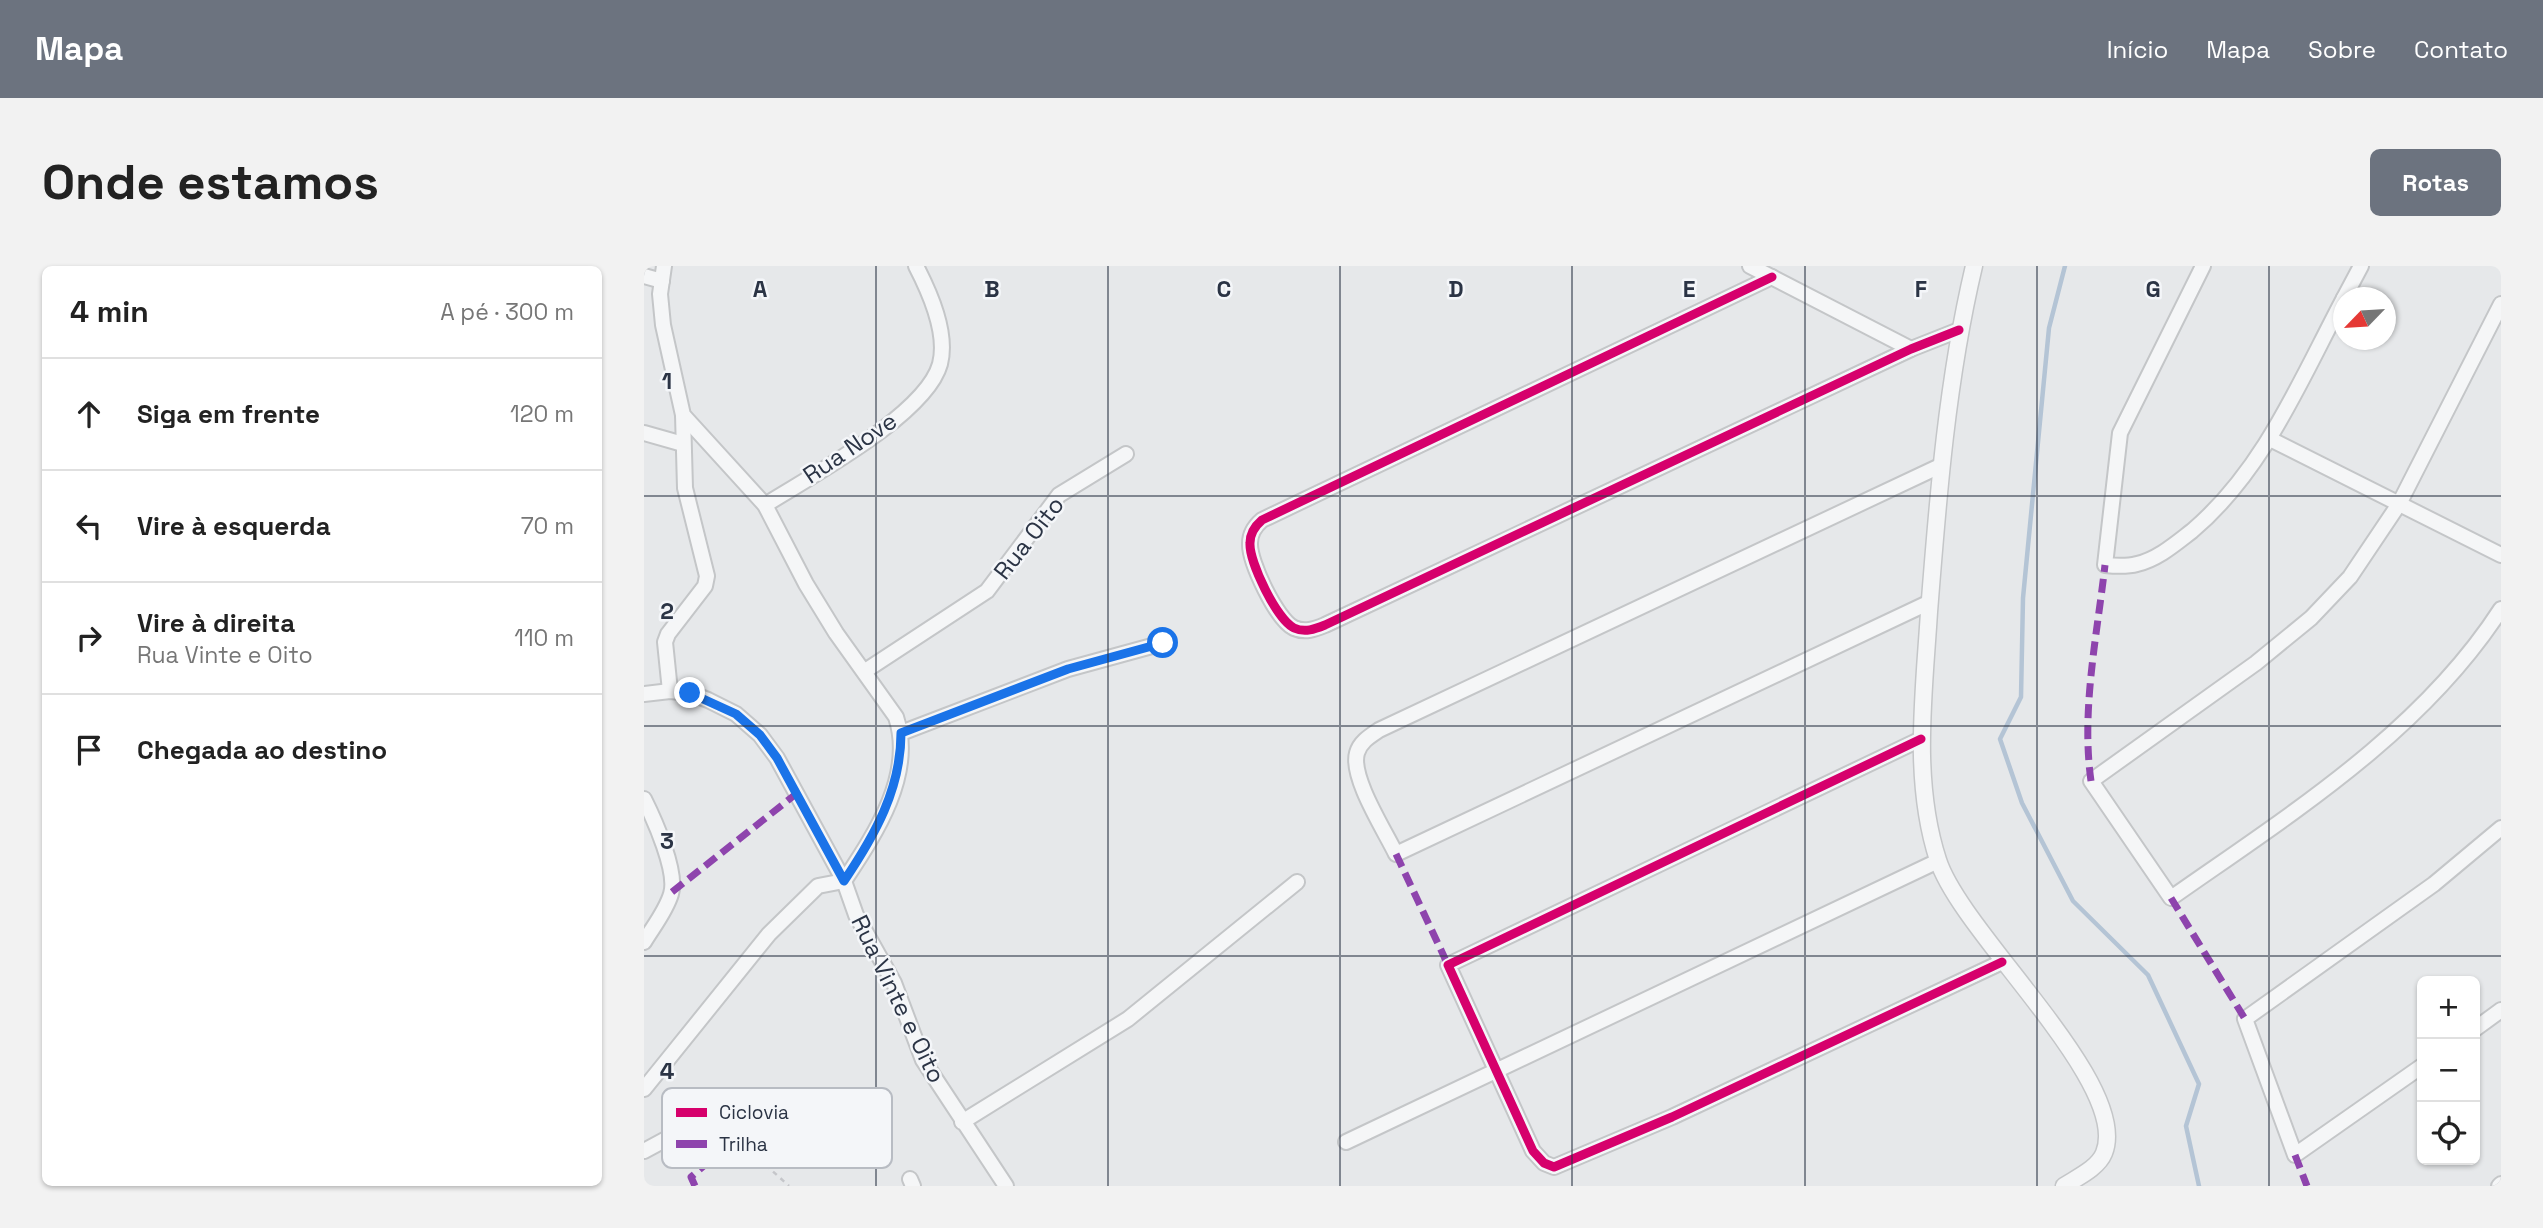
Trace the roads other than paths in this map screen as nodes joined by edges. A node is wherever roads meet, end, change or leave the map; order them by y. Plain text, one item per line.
1 (664, 266) edge
2 (916, 266) edge
3 (1750, 266) edge
4 (1974, 266) edge
5 (2203, 266) edge
6 (2361, 266) edge
7 (644, 276) edge
8 (1772, 277) junction
9 (662, 281) junction
10 (2350, 287) edge
11 (2501, 304) edge
12 (2333, 319) edge
13 (1959, 330) junction
14 (1911, 349) junction
15 (683, 415) junction
16 (644, 433) edge
17 (2270, 439) junction
18 (684, 444) junction
19 (1126, 454) dead end
20 (1940, 466) junction
21 (2399, 504) junction
22 (765, 505) junction
23 (2501, 555) edge
24 (1930, 602) junction
25 (2501, 609) edge
26 (1163, 643) dead end
27 (865, 671) junction
28 (670, 691) junction
29 (644, 694) edge
30 (901, 733) junction
31 (1921, 739) junction
32 (644, 799) edge
33 (2501, 828) edge
34 (1938, 861) junction
35 (844, 881) junction
36 (1297, 882) dead end
37 (644, 942) edge
38 (2002, 962) junction
39 (2501, 1010) edge
40 (2480, 1025) edge
41 (1496, 1070) junction
42 (2417, 1070) edge
43 (644, 1089) edge
44 (962, 1122) junction
45 (662, 1141) edge
46 (1346, 1142) dead end
47 (644, 1151) edge
48 (1006, 1186) edge
49 (2064, 1186) edge

1 - 9 street
2 - 22 street, Rua Nove
3 - 8 street
4 - 13 street
5 - 17 street
6 - 10 street
7 - 9 street
8 - 14 street
8 - 14 street
9 - 15 street
11 - 21 street
12 - 17 street
13 - 14 street
13 - 20 street
15 - 18 street
15 - 22 street
16 - 18 street
17 - 21 street
18 - 28 street
19 - 27 street, Rua Oito
20 - 24 street
20 - 24 street
21 - 23 street
21 - 25 street
22 - 27 street
24 - 31 street
26 - 30 street
27 - 30 street
28 - 29 street, Rua Vinte e Oito
28 - 35 street, Rua Vinte e Oito
30 - 35 street
31 - 34 street
31 - 41 street
32 - 37 street
33 - 42 street
34 - 38 street
34 - 41 street
35 - 43 street
35 - 44 street, Rua Vinte e Oito
36 - 44 street
38 - 41 street
38 - 49 street
39 - 40 street
41 - 46 street
44 - 48 street, Rua Vinte e Oito
45 - 47 street

